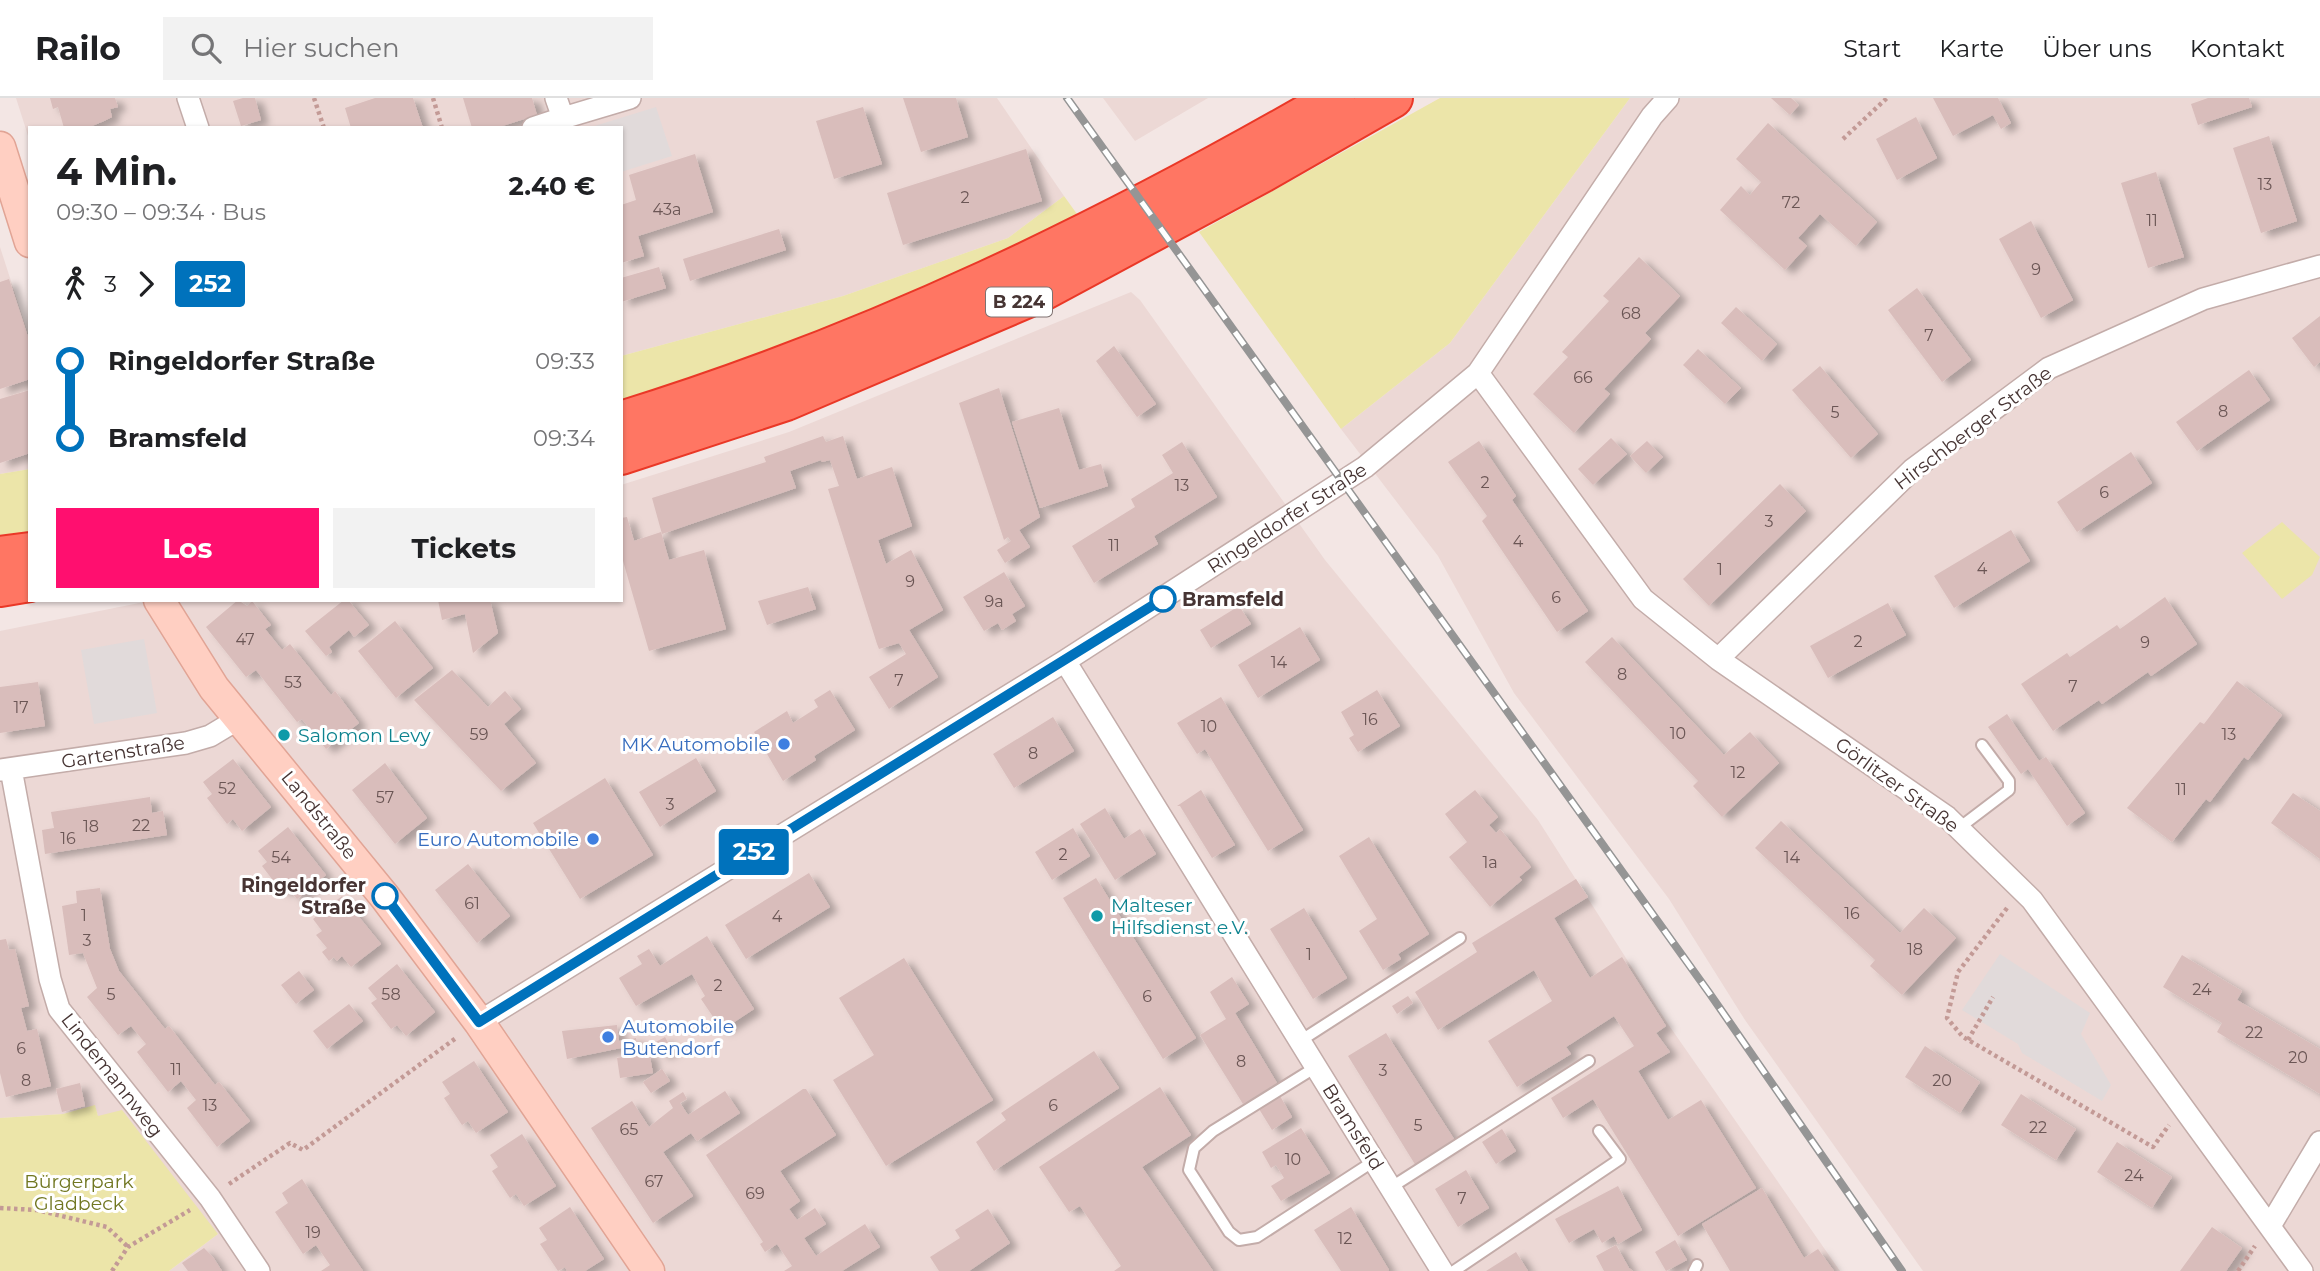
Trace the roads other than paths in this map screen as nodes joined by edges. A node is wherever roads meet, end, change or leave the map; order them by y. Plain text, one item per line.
1 (188, 98) edge
2 (630, 98) edge
3 (1335, 98) edge
4 (1393, 98) edge
5 (1668, 98) edge
6 (559, 108) edge
7 (197, 126) edge
8 (536, 126) edge
9 (0, 147) edge
10 (28, 236) edge
11 (2320, 266) edge
12 (1478, 373) junction
13 (623, 420) edge
14 (623, 454) edge
15 (28, 552) edge
16 (0, 556) edge
17 (28, 582) edge
18 (0, 587) edge
19 (164, 610) edge
20 (1718, 659) junction
21 (1065, 661) junction
22 (240, 718) junction
23 (1982, 745) dead end
24 (5, 769) edge
25 (1959, 828) junction
26 (1460, 938) dead end
27 (479, 1022) junction
28 (1300, 1041) junction
29 (1589, 1061) dead end
30 (1316, 1067) junction
31 (1599, 1131) dead end
32 (2320, 1142) edge
33 (1374, 1161) junction
34 (1390, 1188) junction
35 (2270, 1226) junction
36 (1440, 1269) edge
37 (259, 1271) edge
38 (649, 1271) edge
39 (2302, 1271) edge

1 - 7 street
2 - 6 street
3 - 13 highway, B 224
4 - 14 highway, B 224
5 - 12 street, Ringeldorfer Straße
6 - 8 street
9 - 10 street
11 - 20 street, Hirschberger Straße
12 - 20 street, Görlitzer Straße
12 - 21 street, Ringeldorfer Straße
15 - 16 highway
17 - 18 highway
19 - 22 street, Landstraße
20 - 25 street, Görlitzer Straße
21 - 27 street, Ringeldorfer Straße
21 - 28 street, Bramsfeld
22 - 24 street, Gartenstraße
22 - 27 street, Landstraße
23 - 25 lane
24 - 37 street, Lindemannweg
25 - 35 street, Görlitzer Straße
26 - 28 lane
27 - 38 street, Landstraße
28 - 30 street, Bramsfeld
29 - 34 lane
30 - 33 street, Bramsfeld
30 - 33 lane
31 - 36 lane
32 - 35 street
33 - 34 street, Bramsfeld
34 - 36 street, Bramsfeld
35 - 39 street, Görlitzer Straße

